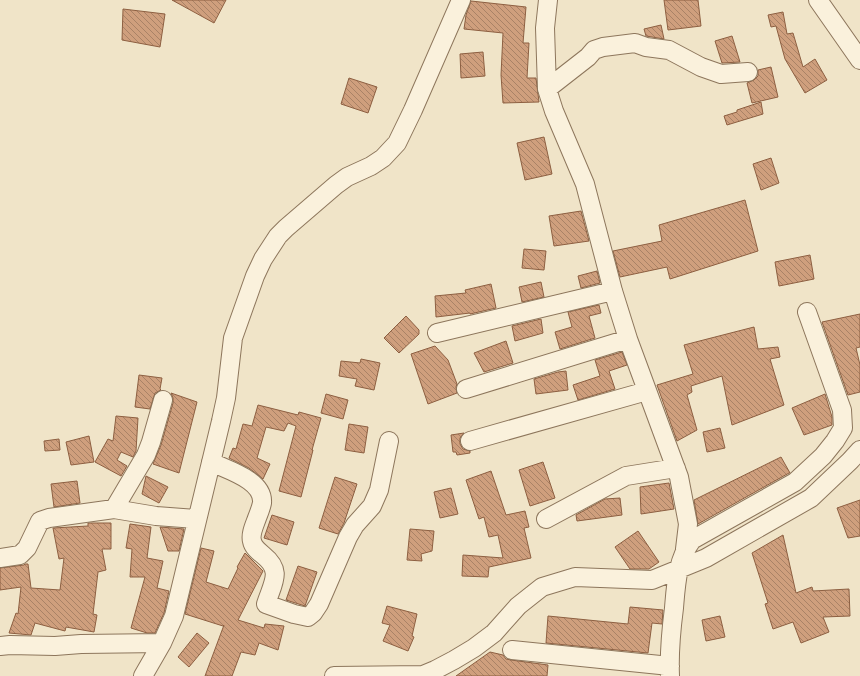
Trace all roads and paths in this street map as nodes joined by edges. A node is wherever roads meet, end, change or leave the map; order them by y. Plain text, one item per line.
1 (461, 0) edge
2 (548, 0) edge
3 (818, 0) edge
4 (860, 60) edge
5 (748, 72) dead end
6 (547, 89) junction
7 (613, 291) junction
8 (807, 312) dead end
9 (437, 333) dead end
10 (628, 339) junction
11 (466, 389) dead end
12 (648, 391) junction
13 (163, 400) dead end
14 (389, 441) dead end
15 (470, 441) dead end
16 (860, 450) edge
17 (211, 462) junction
18 (676, 468) junction
19 (114, 508) junction
20 (196, 520) junction
21 (546, 520) dead end
22 (685, 549) junction
23 (0, 558) edge
24 (678, 570) junction
25 (162, 643) junction
26 (0, 646) edge
27 (512, 650) dead end
28 (670, 671) edge
29 (143, 676) edge
30 (334, 676) edge

1 - 17 street
2 - 6 street
3 - 4 street
5 - 6 street
6 - 7 street
7 - 9 street
7 - 10 street
8 - 22 street
10 - 11 street
10 - 12 street
12 - 15 street
12 - 18 street
13 - 19 street
14 - 17 street
16 - 24 street
17 - 20 street
18 - 21 street
18 - 22 street
19 - 20 street
19 - 23 street
20 - 25 street
22 - 24 street
24 - 28 street
24 - 30 street
25 - 26 street
25 - 29 street
27 - 28 street

